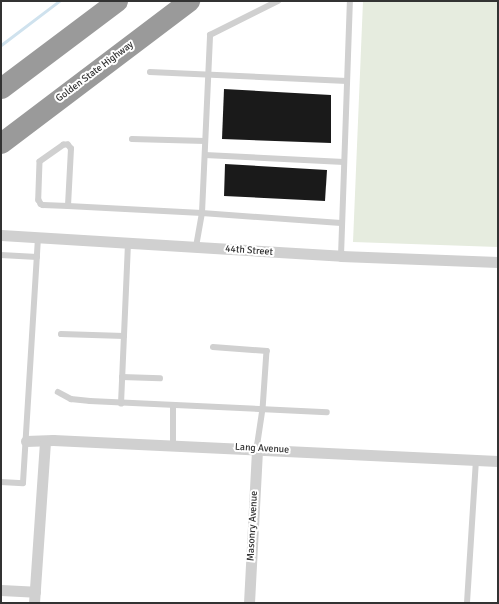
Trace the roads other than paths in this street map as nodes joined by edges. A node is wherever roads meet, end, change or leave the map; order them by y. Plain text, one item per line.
1 (117, 1) edge
2 (189, 1) edge
3 (278, 1) edge
4 (350, 1) edge
5 (150, 72) dead end
6 (208, 75) junction
7 (347, 81) junction
8 (1, 88) edge
9 (132, 139) dead end
10 (205, 141) junction
11 (1, 143) edge
12 (204, 155) junction
13 (344, 162) junction
14 (68, 206) junction
15 (202, 213) junction
16 (341, 223) junction
17 (1, 235) edge
18 (38, 237) junction
19 (128, 243) junction
20 (196, 247) junction
21 (1, 255) edge
22 (341, 256) junction
23 (37, 257) junction
24 (498, 262) edge
25 (61, 334) dead end
26 (124, 336) junction
27 (213, 347) dead end
28 (122, 377) junction
29 (160, 378) dead end
30 (58, 392) dead end
31 (121, 404) junction
32 (173, 406) junction
33 (263, 409) junction
34 (327, 412) dead end
35 (26, 441) junction
36 (45, 442) junction
37 (173, 445) junction
38 (257, 449) junction
39 (476, 460) junction
40 (498, 461) edge
41 (1, 482) edge
42 (1, 590) edge
43 (35, 592) junction
44 (34, 603) edge
45 (249, 603) edge
46 (467, 603) edge

1 - 8 highway
2 - 11 highway, Golden State Highway
3 - 6 lane
4 - 7 lane
5 - 6 lane
6 - 7 lane
6 - 10 lane
7 - 13 lane
9 - 10 lane
10 - 12 lane
12 - 13 lane
12 - 15 lane
13 - 16 lane
14 - 14 lane
14 - 15 lane
15 - 16 lane
15 - 20 lane
16 - 22 lane
17 - 18 street, 44th Street
18 - 19 street, 44th Street
18 - 23 lane
19 - 20 street, 44th Street
19 - 26 lane
20 - 22 street, 44th Street
21 - 23 lane
22 - 24 street, 44th Street
23 - 35 lane
25 - 26 lane
26 - 28 lane
27 - 33 lane
28 - 29 lane
28 - 31 lane
30 - 31 lane
31 - 32 lane
32 - 33 lane
32 - 37 lane
33 - 34 lane
33 - 38 lane
35 - 36 street, Lang Avenue
35 - 41 lane
36 - 37 street, Lang Avenue
36 - 43 street
37 - 38 street, Lang Avenue
38 - 39 street, Lang Avenue
38 - 45 street, Masonry Avenue
39 - 40 street, Lang Avenue
39 - 46 lane
42 - 43 street
43 - 44 street

